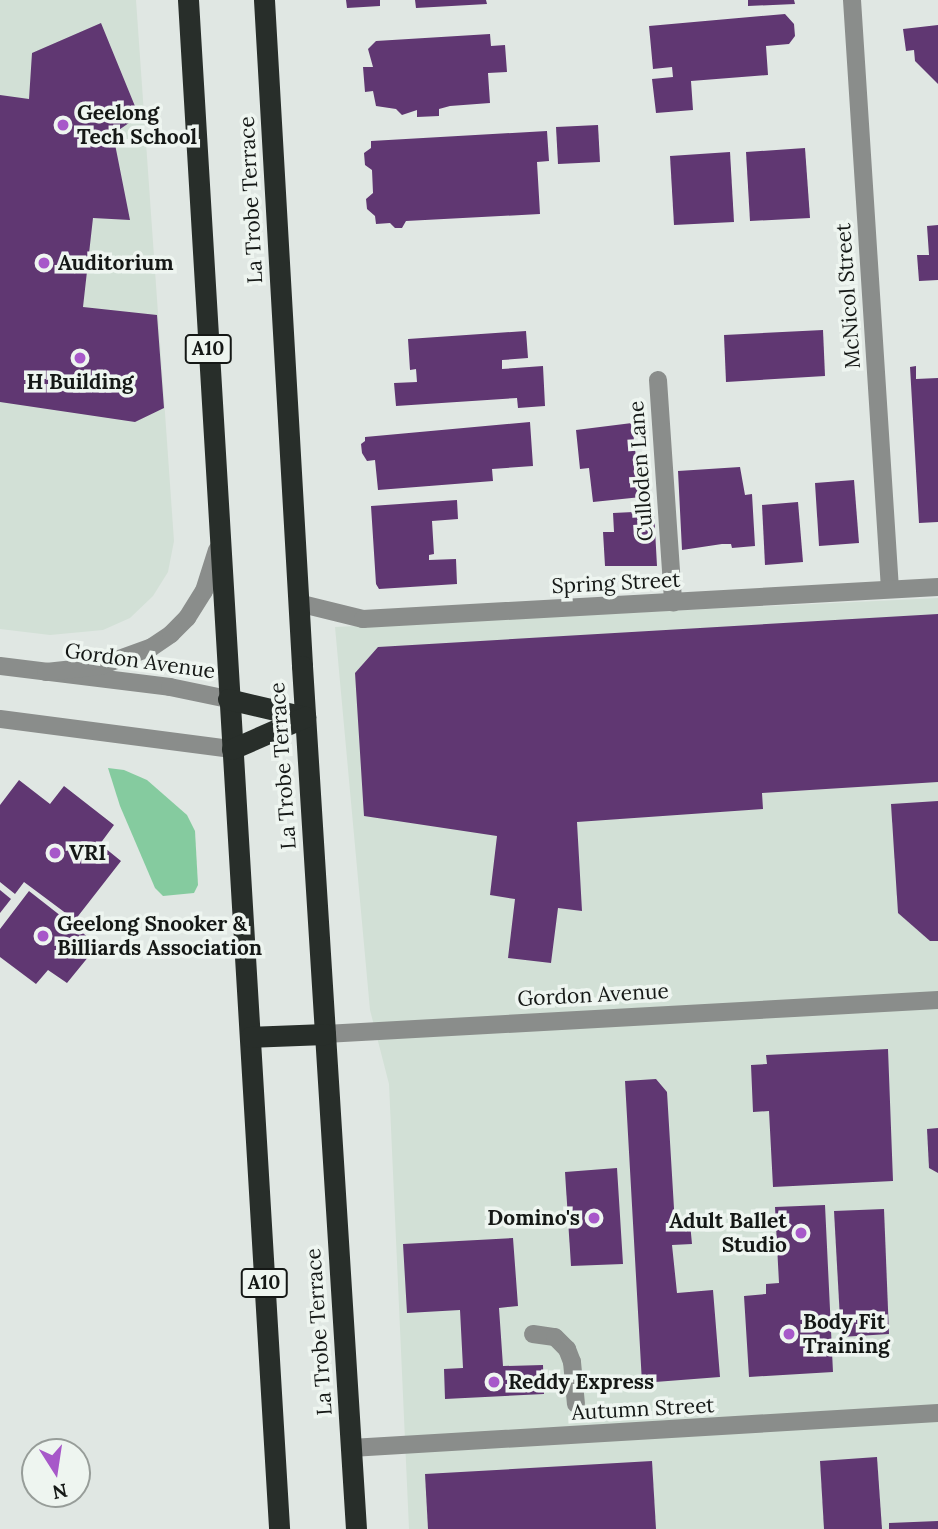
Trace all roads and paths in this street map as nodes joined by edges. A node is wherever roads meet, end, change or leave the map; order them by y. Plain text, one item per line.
1 (188, 0) edge
2 (264, 0) edge
3 (852, 0) edge
4 (658, 380) dead end
5 (219, 543) junction
6 (938, 587) edge
7 (890, 589) junction
8 (673, 602) junction
9 (298, 603) junction
10 (0, 666) edge
11 (46, 672) junction
12 (228, 699) junction
13 (0, 714) edge
14 (305, 717) junction
15 (0, 719) edge
16 (52, 725) junction
17 (232, 749) junction
18 (938, 1000) edge
19 (325, 1034) junction
20 (250, 1037) junction
21 (533, 1334) dead end
22 (576, 1404) dead end
23 (938, 1413) edge
24 (351, 1448) junction
25 (279, 1529) edge
26 (356, 1529) edge

1 - 5 highway, A10
2 - 9 highway, La Trobe Terrace
3 - 7 street, McNicol Street
4 - 8 street, Culloden Lane
5 - 11 street
5 - 12 highway, A10
6 - 7 street, Spring Street
7 - 8 street, Spring Street
8 - 9 street, Spring Street
9 - 14 highway, La Trobe Terrace
10 - 11 street, Gordon Avenue
11 - 12 street, Gordon Avenue
12 - 14 highway, Gordon Avenue
12 - 17 highway, A10
13 - 16 street
14 - 17 highway
14 - 19 highway, La Trobe Terrace
15 - 16 street
16 - 17 street
17 - 20 highway, A10
18 - 19 street, Gordon Avenue
19 - 20 highway, Gordon Avenue
19 - 24 highway, La Trobe Terrace
20 - 25 highway, A10
21 - 22 street
23 - 24 street, Autumn Street
24 - 26 highway, La Trobe Terrace

